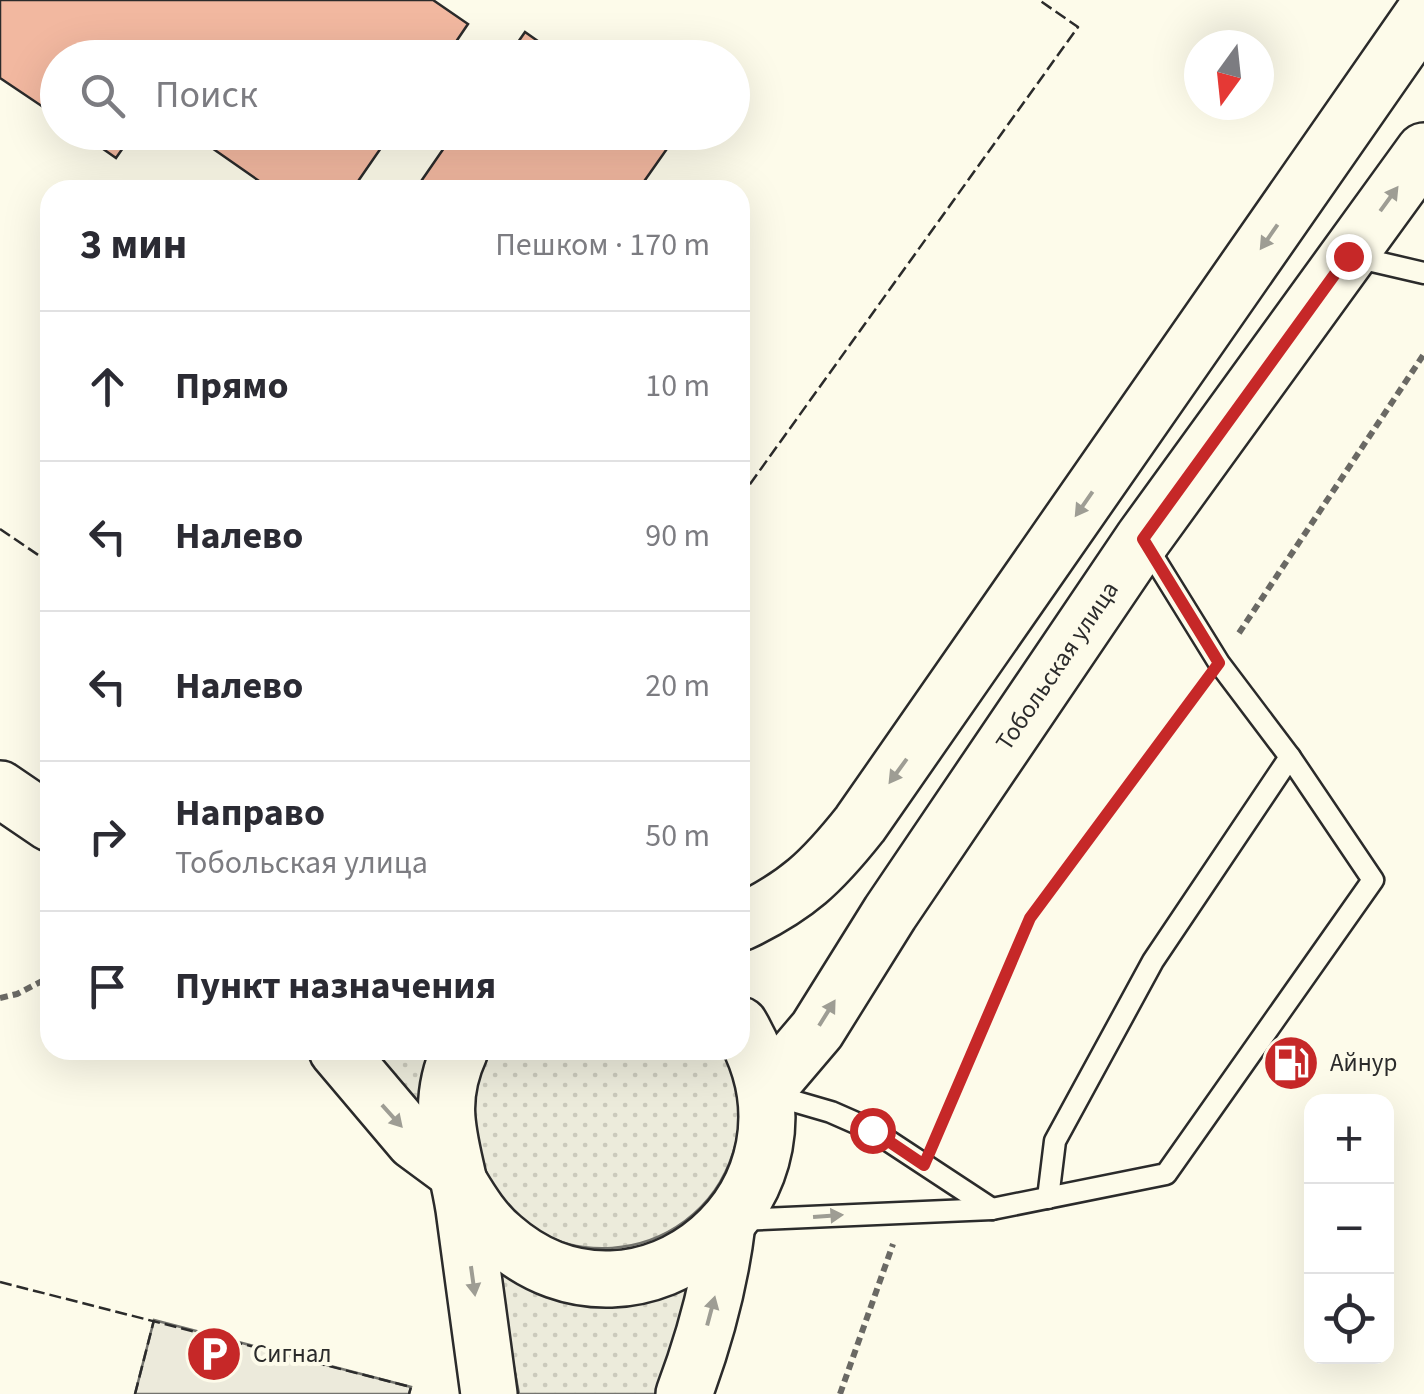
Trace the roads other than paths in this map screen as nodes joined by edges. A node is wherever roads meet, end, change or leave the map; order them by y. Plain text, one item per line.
1 (1424, 13) edge
2 (1424, 151) edge
3 (1348, 256) junction
4 (1424, 273) edge
5 (1143, 539) junction
6 (1290, 758) junction
7 (0, 789) edge
8 (40, 815) edge
9 (750, 918) edge
10 (750, 1045) edge
11 (346, 1060) edge
12 (457, 1060) edge
13 (767, 1092) junction
14 (458, 1178) junction
15 (1048, 1198) junction
16 (992, 1210) junction
17 (729, 1222) junction
18 (488, 1394) edge
19 (684, 1394) edge

1 -> 9 street
3 -> 2 street, Тобольская улица
3 - 4 lane
3 - 5 street, Тобольская улица
5 - 6 lane
13 -> 5 street, Тобольская улица
6 - 15 lane
6 - 15 lane
7 - 8 street
10 - 13 street
11 -> 14 street
12 - 14 street
13 - 16 lane
13 - 17 street
14 - 17 street
14 -> 18 street
15 - 16 lane
17 -> 16 lane
19 -> 17 street

